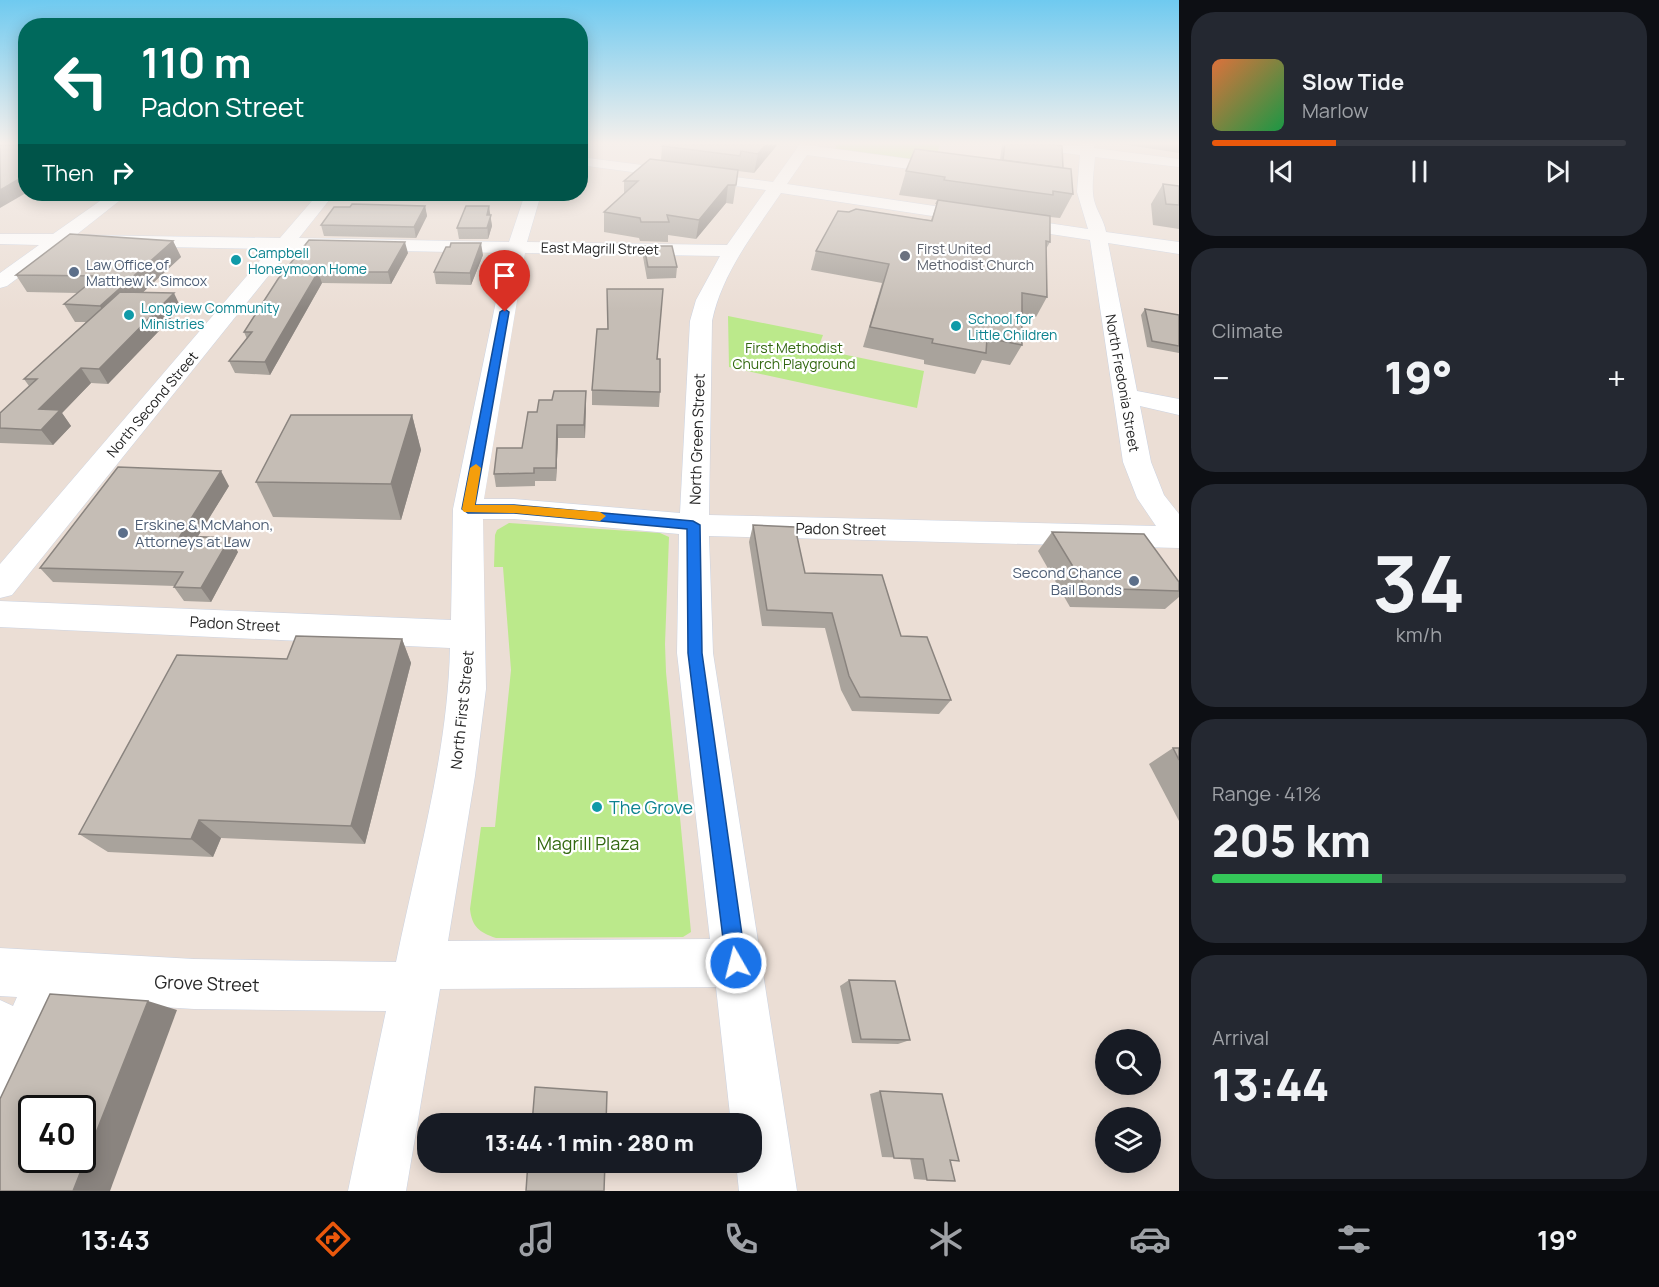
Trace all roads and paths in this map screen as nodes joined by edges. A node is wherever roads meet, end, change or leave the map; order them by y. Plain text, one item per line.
1 (767, 200) edge
2 (874, 200) edge
3 (1083, 200) edge
4 (1100, 200) edge
5 (111, 201) edge
6 (320, 201) edge
7 (531, 201) edge
8 (1096, 228) junction
9 (0, 238) edge
10 (58, 240) junction
11 (286, 244) junction
12 (517, 246) junction
13 (1179, 248) edge
14 (732, 250) junction
15 (0, 282) edge
16 (1125, 396) junction
17 (1179, 407) edge
18 (468, 509) junction
19 (693, 525) junction
20 (1179, 536) edge
21 (0, 586) edge
22 (0, 614) edge
23 (470, 635) junction
24 (736, 963) junction
25 (0, 972) edge
26 (54, 976) junction
27 (417, 976) junction
28 (5, 1058) edge
29 (377, 1191) edge
30 (768, 1191) edge

1 - 14 street, North Green Street
2 - 8 street
3 - 8 street, North Fredonia Street
4 - 8 street, North Fredonia Street
5 - 10 street
6 - 11 street, North Second Street
7 - 12 street, North First Street
8 - 13 street
8 - 16 street, North Fredonia Street
9 - 10 street, East Magrill Street
10 - 11 street, East Magrill Street
10 - 15 street
11 - 12 street, East Magrill Street
11 - 21 street, North Second Street
12 - 14 street, East Magrill Street
12 - 18 street, North First Street
14 - 19 street, North Green Street
16 - 17 street
16 - 20 street, North Fredonia Street
18 - 19 street, Padon Street
18 - 23 street, North First Street
19 - 20 street, Padon Street
19 - 24 street, North Green Street
22 - 23 street, Padon Street
23 - 27 street, North First Street
24 - 27 street, Grove Street
24 - 30 street, North Green Street
25 - 26 street, Grove Street
26 - 27 street, Grove Street
26 - 28 street
27 - 29 street, North First Street

